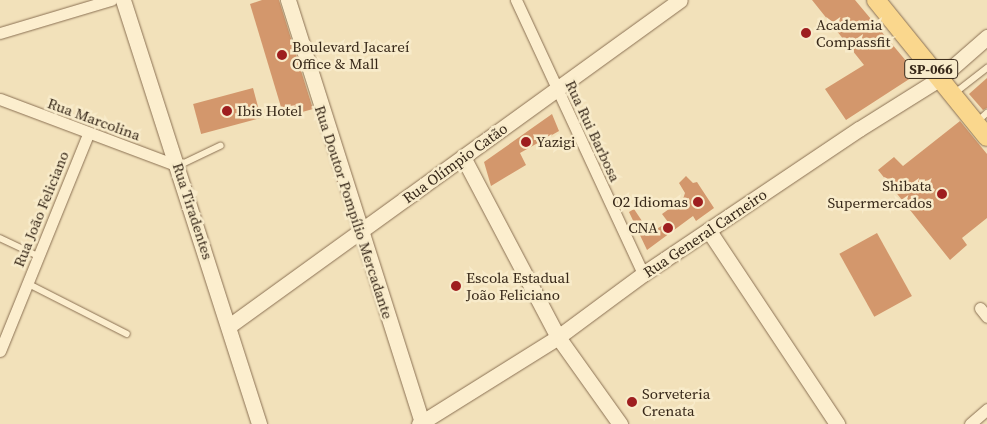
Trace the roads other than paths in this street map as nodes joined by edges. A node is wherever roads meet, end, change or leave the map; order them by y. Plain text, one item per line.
1 (111, 0) edge
2 (123, 0) edge
3 (288, 0) edge
4 (516, 0) edge
5 (680, 0) edge
6 (876, 0) edge
7 (0, 33) edge
8 (987, 37) edge
9 (987, 68) edge
10 (939, 79) junction
11 (557, 90) junction
12 (952, 96) junction
13 (0, 99) edge
14 (981, 118) edge
15 (88, 134) junction
16 (987, 137) edge
17 (220, 146) dead end
18 (463, 157) junction
19 (178, 166) junction
20 (709, 231) junction
21 (360, 234) junction
22 (0, 238) edge
23 (38, 256) junction
24 (643, 274) junction
25 (27, 283) junction
26 (229, 326) junction
27 (127, 334) dead end
28 (558, 337) junction
29 (0, 351) edge
30 (987, 409) edge
31 (975, 422) edge
32 (258, 424) edge
33 (421, 424) edge
34 (620, 424) edge
35 (837, 424) edge

1 - 7 street
2 - 19 main road, Rua Tiradentes
3 - 21 main road, Rua Doutor Pompílio Mercadante
4 - 11 street, Rua Rui Barbosa
5 - 11 main road, Rua Olímpio Catão
6 - 10 main road, SP-066
8 - 10 main road, Rua General Carneiro
9 - 12 lane
10 - 12 main road, SP-066
10 - 20 main road, Rua General Carneiro
11 - 18 main road, Rua Olímpio Catão
11 - 24 street, Rua Rui Barbosa
12 - 14 main road, SP-066
13 - 15 street, Rua Marcolina
14 - 16 main road, SP-066
15 - 19 street, Rua Marcolina
15 - 23 street, Rua João Feliciano
17 - 19 lane
18 - 21 main road, Rua Olímpio Catão
18 - 28 main road
19 - 26 main road, Rua Tiradentes
20 - 24 main road, Rua General Carneiro
20 - 35 main road
21 - 26 main road, Rua Olímpio Catão
21 - 33 main road, Rua Doutor Pompílio Mercadante
22 - 23 lane
23 - 25 street, Rua João Feliciano
24 - 28 main road, Rua General Carneiro
25 - 27 lane
25 - 29 street, Rua João Feliciano
26 - 32 main road, Rua Tiradentes
28 - 33 main road, Rua General Carneiro
28 - 34 main road
30 - 31 street

